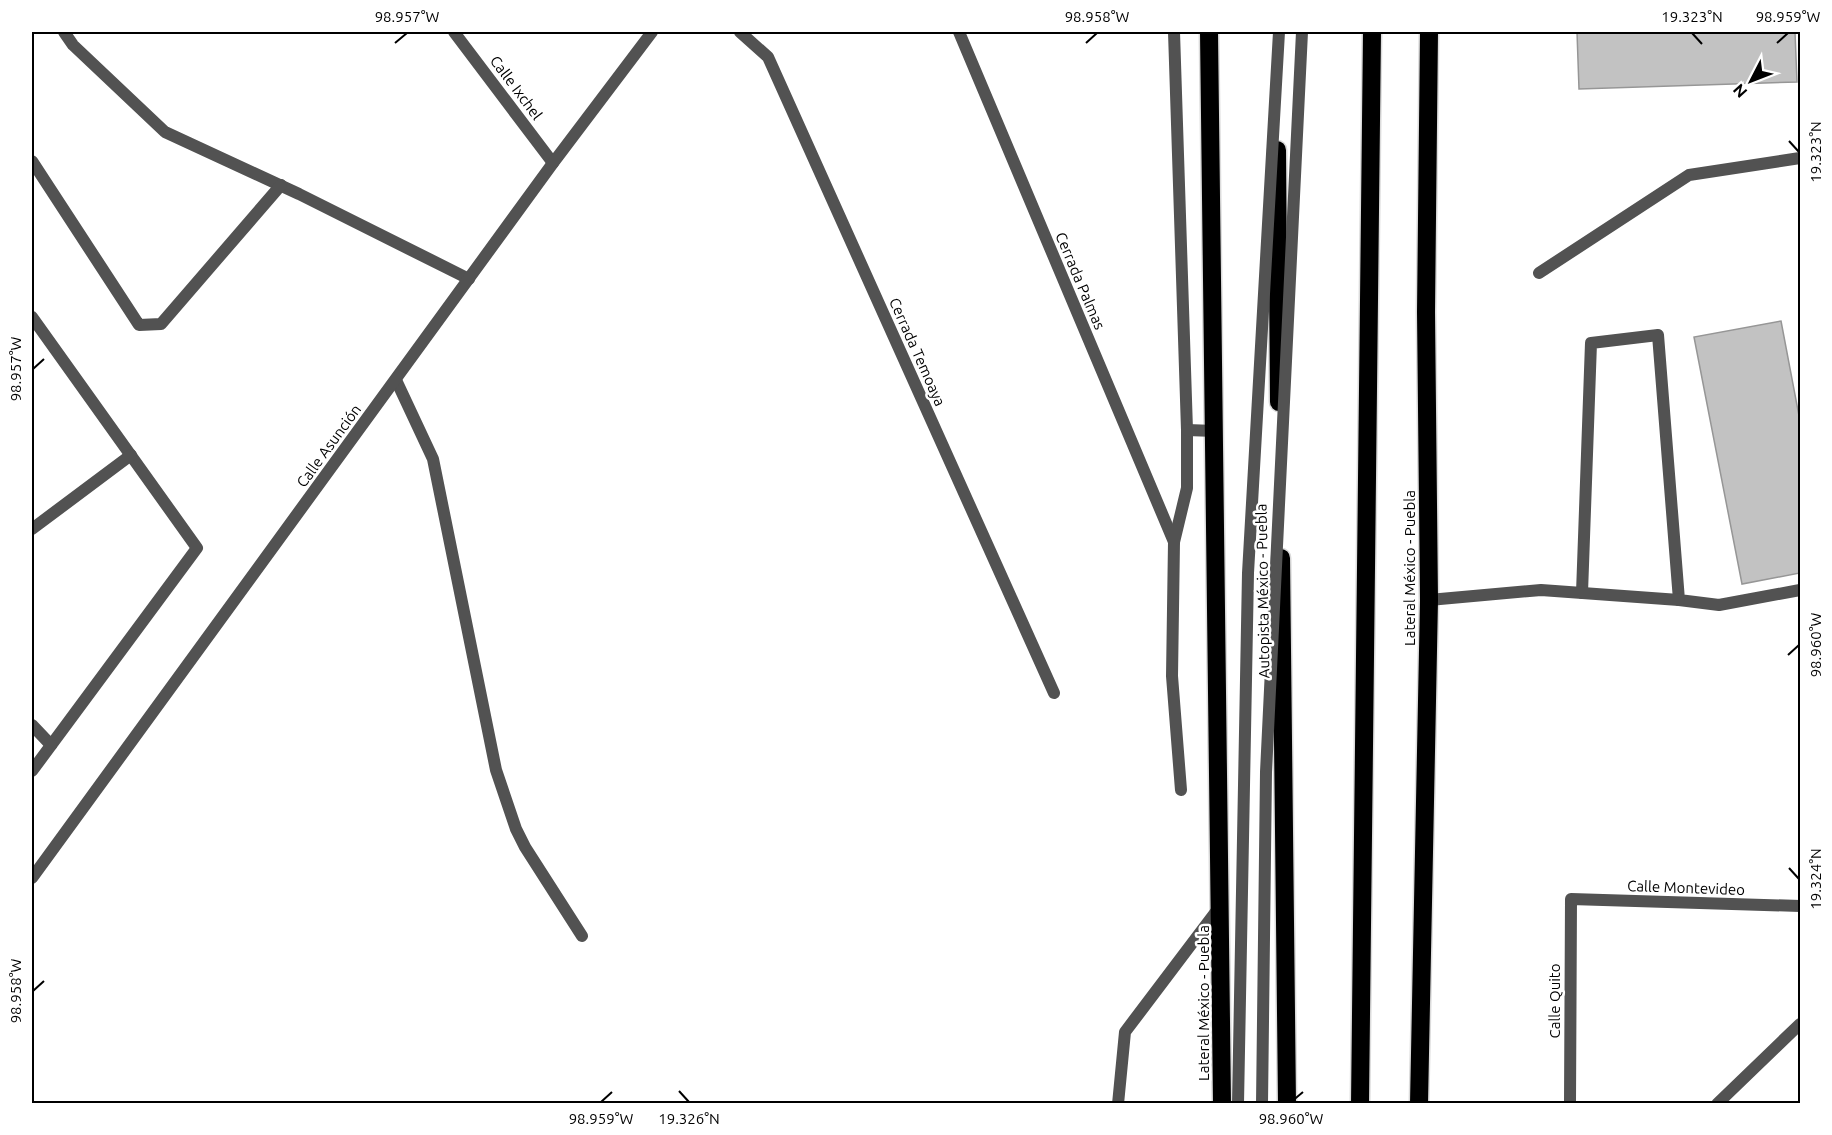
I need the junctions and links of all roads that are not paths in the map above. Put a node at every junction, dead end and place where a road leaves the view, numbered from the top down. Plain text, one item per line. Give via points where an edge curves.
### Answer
1 (64, 32) edge
2 (454, 32) edge
3 (652, 32) edge
4 (740, 32) edge
5 (959, 32) edge
6 (1174, 32) edge
7 (1209, 32) edge
8 (1277, 32) edge
9 (1302, 32) edge
10 (1372, 32) edge
11 (1429, 32) edge
12 (1800, 158) edge
13 (32, 160) edge
14 (553, 163) junction
15 (281, 185) junction
16 (1539, 273) dead end
17 (469, 279) junction
18 (32, 317) edge
19 (396, 380) junction
20 (1187, 430) junction
21 (1215, 431) junction
22 (131, 455) junction
23 (32, 529) edge
24 (1174, 542) junction
25 (1800, 590) edge
26 (1582, 593) junction
27 (1429, 600) junction
28 (1679, 600) junction
29 (1054, 693) dead end
30 (32, 725) edge
31 (51, 745) junction
32 (32, 771) edge
33 (1181, 790) dead end
34 (32, 878) edge
35 (1570, 899) joint
36 (1221, 904) junction
37 (1800, 906) edge
38 (582, 936) dead end
39 (1800, 1024) edge
40 (1118, 1104) edge
41 (1222, 1104) edge
42 (1238, 1104) edge
43 (1262, 1104) edge
44 (1287, 1104) edge
45 (1360, 1104) edge
46 (1419, 1104) edge
47 (1570, 1104) edge
48 (1717, 1104) edge

1 - 15 street via 165,132
2 - 14 street, Calle Ixchel
3 - 14 street, Calle Asunción
4 - 29 street, Cerrada Temoaya via 768,57
5 - 24 street, Cerrada Palmas
6 - 20 street
7 - 21 highway, Lateral México - Puebla
8 - 42 street, bridge via 1248,573
8 - 44 highway, Autopista México - Puebla, bridge
9 - 43 street, bridge via 1266,771
10 - 45 highway
11 - 27 highway, Lateral México - Puebla
12 - 16 street via 1689,175
13 - 15 street via 139,325 161,324
14 - 17 street, Calle Asunción
15 - 17 street
17 - 19 street, Calle Asunción
18 - 22 street
19 - 34 street, Calle Asunción
19 - 38 street via 433,459 499,780 525,846
20 - 21 street
20 - 24 street via 1187,488
21 - 36 highway, Lateral México - Puebla
22 - 23 street
22 - 31 street via 197,548
24 - 33 street via 1172,676
25 - 28 street via 1719,605
26 - 27 street via 1541,590
26 - 28 street
26 - 28 street via 1591,343 1658,335
27 - 46 highway, Lateral México - Puebla
30 - 31 street
31 - 32 street
35 - 37 street, Calle Montevideo
35 - 47 street, Calle Quito
36 - 40 street via 1125,1032
36 - 41 highway, Lateral México - Puebla
39 - 48 street

